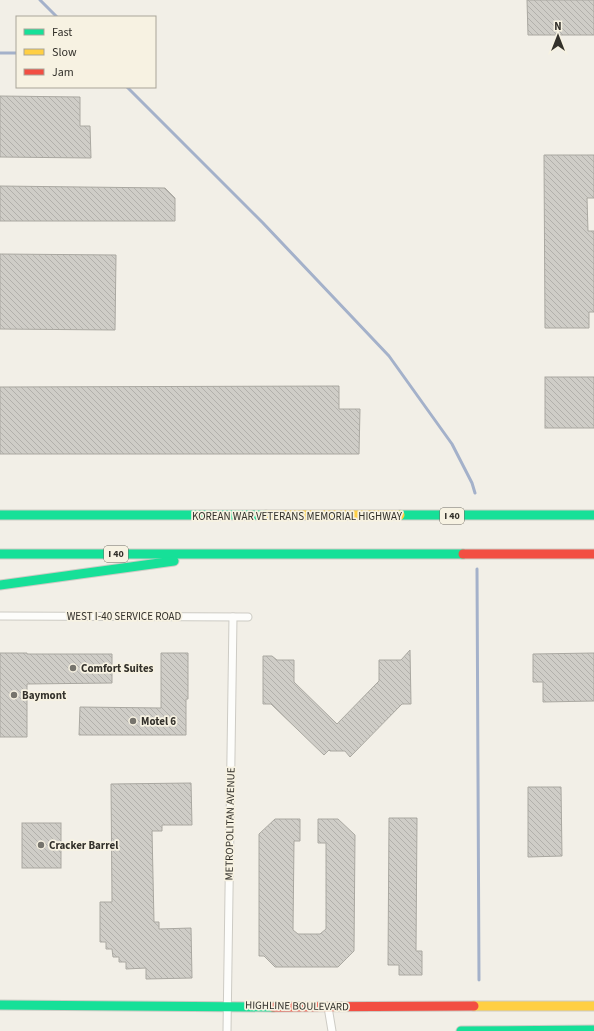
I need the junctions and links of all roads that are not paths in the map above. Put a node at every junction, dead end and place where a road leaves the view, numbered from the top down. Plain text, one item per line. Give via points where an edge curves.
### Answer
1 (0, 515) edge
2 (594, 515) edge
3 (0, 554) edge
4 (232, 554) junction
5 (594, 554) edge
6 (0, 585) edge
7 (0, 616) edge
8 (233, 616) junction
9 (248, 617) dead end
10 (0, 1004) edge
11 (227, 1005) junction
12 (594, 1006) edge
13 (328, 1007) junction
14 (594, 1030) edge
15 (227, 1031) edge
16 (332, 1031) edge
17 (461, 1031) edge

1 - 2 main road, KOREAN WAR VETERANS MEMORIAL HIGHWAY / I 40
3 - 4 main road, I 40
4 - 5 main road, I 40
4 - 6 main road
7 - 8 street, WEST I-40 SERVICE ROAD
8 - 9 street, WEST I-40 SERVICE ROAD
8 - 11 street, METROPOLITAN AVENUE
10 - 11 main road, HIGHLINE BOULEVARD
11 - 13 main road, HIGHLINE BOULEVARD
11 - 15 street, METROPOLITAN AVENUE
12 - 13 main road, HIGHLINE BOULEVARD
13 - 16 street
14 - 17 main road

